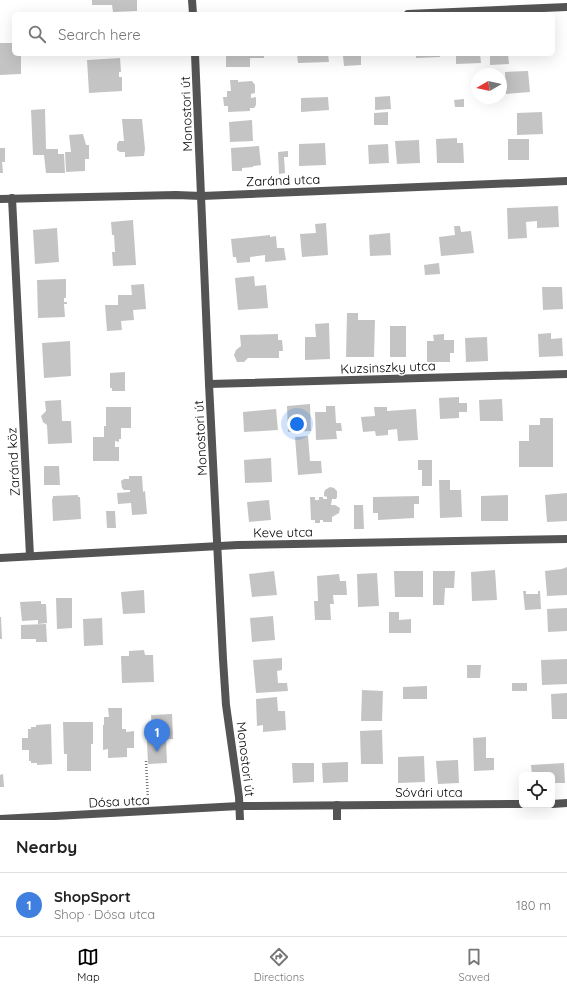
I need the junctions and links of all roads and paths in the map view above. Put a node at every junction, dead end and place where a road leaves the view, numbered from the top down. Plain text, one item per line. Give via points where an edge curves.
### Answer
1 (192, 0) edge
2 (567, 7) edge
3 (193, 12) edge
4 (453, 12) edge
5 (195, 56) edge
6 (567, 181) edge
7 (202, 196) junction
8 (12, 198) junction
9 (0, 199) edge
10 (567, 374) edge
11 (209, 384) junction
12 (567, 539) edge
13 (217, 546) junction
14 (30, 556) junction
15 (0, 558) edge
16 (146, 761) dead end
17 (148, 801) dead end
18 (519, 804) edge
19 (555, 804) edge
20 (567, 804) edge
21 (337, 805) junction
22 (239, 806) junction
23 (0, 819) edge
24 (240, 820) edge
25 (337, 820) edge

1 - 3 street
2 - 4 street
5 - 7 street, Monostori út
6 - 7 street, Zaránd utca
7 - 8 street, Zaránd utca
7 - 11 street, Monostori út
8 - 9 street, Zaránd utca
8 - 14 street, Zaránd köz
10 - 11 street, Kuzsinszky utca
11 - 13 street, Monostori út
12 - 13 street, Keve utca
13 - 14 street, Keve utca
13 - 22 street, Monostori út via 226,705
14 - 15 street, Keve utca
16 - 17 path
18 - 21 street, Sóvári utca
19 - 20 street
21 - 22 street, Sóvári utca
21 - 25 street
22 - 23 street, Dósa utca
22 - 24 street, Monostori út

